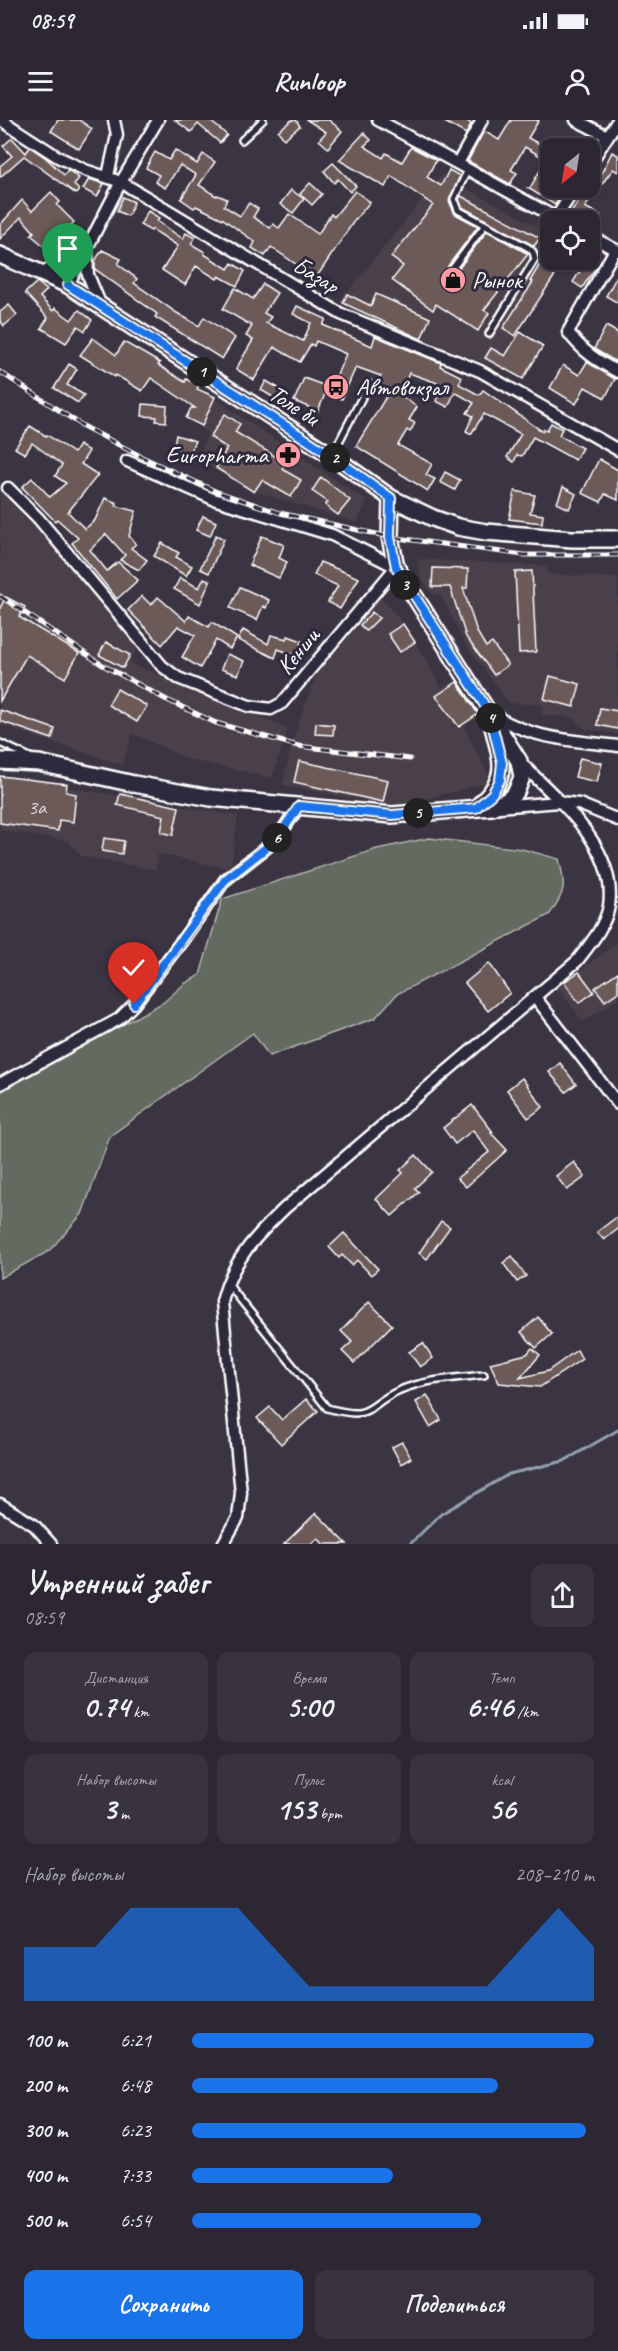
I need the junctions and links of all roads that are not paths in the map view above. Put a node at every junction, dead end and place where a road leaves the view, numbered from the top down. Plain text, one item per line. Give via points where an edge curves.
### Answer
1 (1, 120) edge
2 (114, 120) edge
3 (158, 120) edge
4 (263, 120) edge
5 (378, 120) edge
6 (482, 120) edge
7 (576, 120) edge
8 (614, 129) edge
9 (242, 140) dead end
10 (600, 149) edge
11 (458, 163) junction
12 (468, 169) junction
13 (108, 176) junction
14 (121, 182) junction
15 (542, 210) edge
16 (485, 225) junction
17 (600, 241) edge
18 (88, 247) junction
19 (616, 250) edge
20 (0, 255) edge
21 (452, 269) dead end
22 (43, 272) junction
23 (68, 285) junction
24 (100, 306) junction
25 (489, 334) dead end
26 (618, 372) edge
27 (369, 384) dead end
28 (618, 450) edge
29 (332, 456) junction
30 (127, 460) dead end
31 (8, 488) dead end
32 (391, 498) junction
33 (618, 539) edge
34 (396, 567) junction
35 (489, 712) junction
36 (0, 743) edge
37 (618, 746) edge
38 (0, 761) edge
39 (519, 761) junction
40 (39, 763) junction
41 (559, 802) junction
42 (299, 806) junction
43 (492, 807) junction
44 (476, 808) junction
45 (618, 820) edge
46 (614, 893) edge
47 (535, 997) junction
48 (0, 1084) edge
49 (618, 1104) edge
50 (227, 1283) junction
51 (484, 1375) dead end
52 (0, 1504) edge
53 (51, 1544) edge
54 (223, 1544) edge

1 - 13 street, Базар via 58,157
2 - 13 street via 117,135
3 - 14 street
4 - 9 lane
5 - 11 street
6 - 11 street
7 - 8 street
8 - 10 street
11 - 12 street
12 - 15 street
12 - 16 lane via 453,204
13 - 14 street, Базар
14 - 18 street
14 - 28 street, Базар via 341,314 480,371
16 - 21 lane
16 - 25 lane via 529,248 534,259
17 - 19 street
18 - 22 street
18 - 23 street
18 - 24 street via 88,275
19 - 26 street via 568,332 593,359
20 - 22 main road, Толе би
22 - 23 main road, Толе би
23 - 24 main road, Толе би
24 - 29 main road, Толе би
27 - 29 lane
29 - 32 main road, Толе би
30 - 34 street via 213,499 332,535
31 - 34 street, Кенши via 38,518 162,666 178,678 249,706 271,709 282,703
32 - 33 main road, Толе би via 433,518 486,532
32 - 34 main road via 390,537
34 - 35 main road
35 - 37 street via 514,728 536,734
35 - 39 main road
35 - 44 main road via 502,763 500,780 492,794
36 - 40 lane
38 - 40 main road
39 - 41 street
39 - 43 main road via 522,777 516,792
40 - 42 main road via 211,798
41 - 43 street
41 - 45 street via 579,804
41 - 46 street via 588,832 604,856
42 - 44 main road via 392,815
42 - 48 street via 276,840 225,880 119,1019
43 - 44 main road
46 - 47 street via 600,930 577,961
47 - 49 street
47 - 50 street via 285,1208 251,1241
50 - 51 lane via 327,1408 349,1414 368,1412 400,1391 437,1379
50 - 54 street via 222,1302 241,1493 238,1518
52 - 53 street via 34,1525

